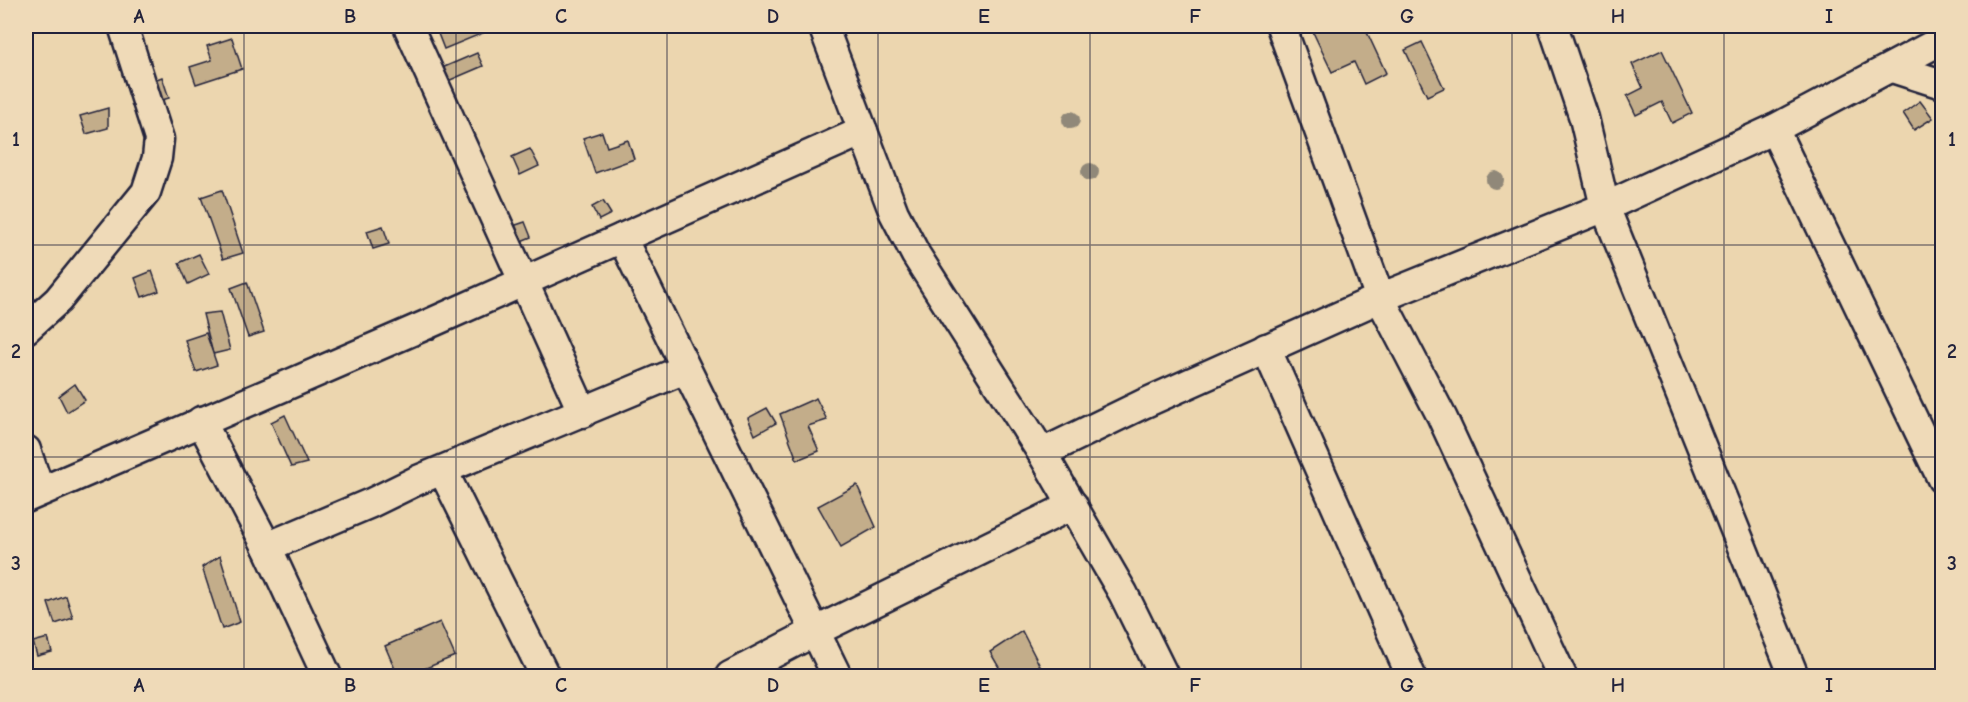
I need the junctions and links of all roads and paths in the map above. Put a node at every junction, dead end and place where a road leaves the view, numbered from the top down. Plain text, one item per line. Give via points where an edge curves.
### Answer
1 (123, 26) edge
2 (408, 26) edge
3 (823, 26) edge
4 (1281, 26) edge
5 (1553, 26) edge
6 (1942, 40) edge
7 (1892, 69) junction
8 (1942, 84) edge
9 (1774, 129) junction
10 (863, 131) junction
11 (1605, 207) junction
12 (622, 238) junction
13 (524, 281) junction
14 (1380, 298) junction
15 (26, 329) edge
16 (1266, 348) junction
17 (685, 369) junction
18 (583, 413) junction
19 (201, 421) junction
20 (26, 450) edge
21 (1042, 453) junction
22 (443, 471) junction
23 (1942, 479) edge
24 (33, 495) edge
25 (1073, 505) junction
26 (267, 547) junction
27 (814, 632) junction
28 (327, 676) edge
29 (544, 676) edge
30 (730, 676) edge
31 (837, 676) edge
32 (1164, 676) edge
33 (1411, 676) edge
34 (1562, 676) edge
35 (1794, 676) edge

1 - 15 street via 159,139 157,158 146,192 58,300
2 - 13 street
3 - 10 street
4 - 14 street
5 - 11 street via 1584,118
6 - 7 street
7 - 8 street
7 - 9 street
9 - 11 street
9 - 23 street
10 - 12 street
10 - 21 street via 894,213 916,255
11 - 14 street
11 - 35 street
12 - 13 street
12 - 17 street
13 - 18 street
13 - 19 street
14 - 16 street
14 - 34 street via 1442,417
16 - 21 street
16 - 33 street
17 - 18 street
17 - 27 street
18 - 22 street
19 - 24 street
19 - 26 street
20 - 24 street
21 - 25 street
22 - 26 street
22 - 29 street
25 - 27 street
25 - 32 street
26 - 28 street
27 - 30 street
27 - 31 street

